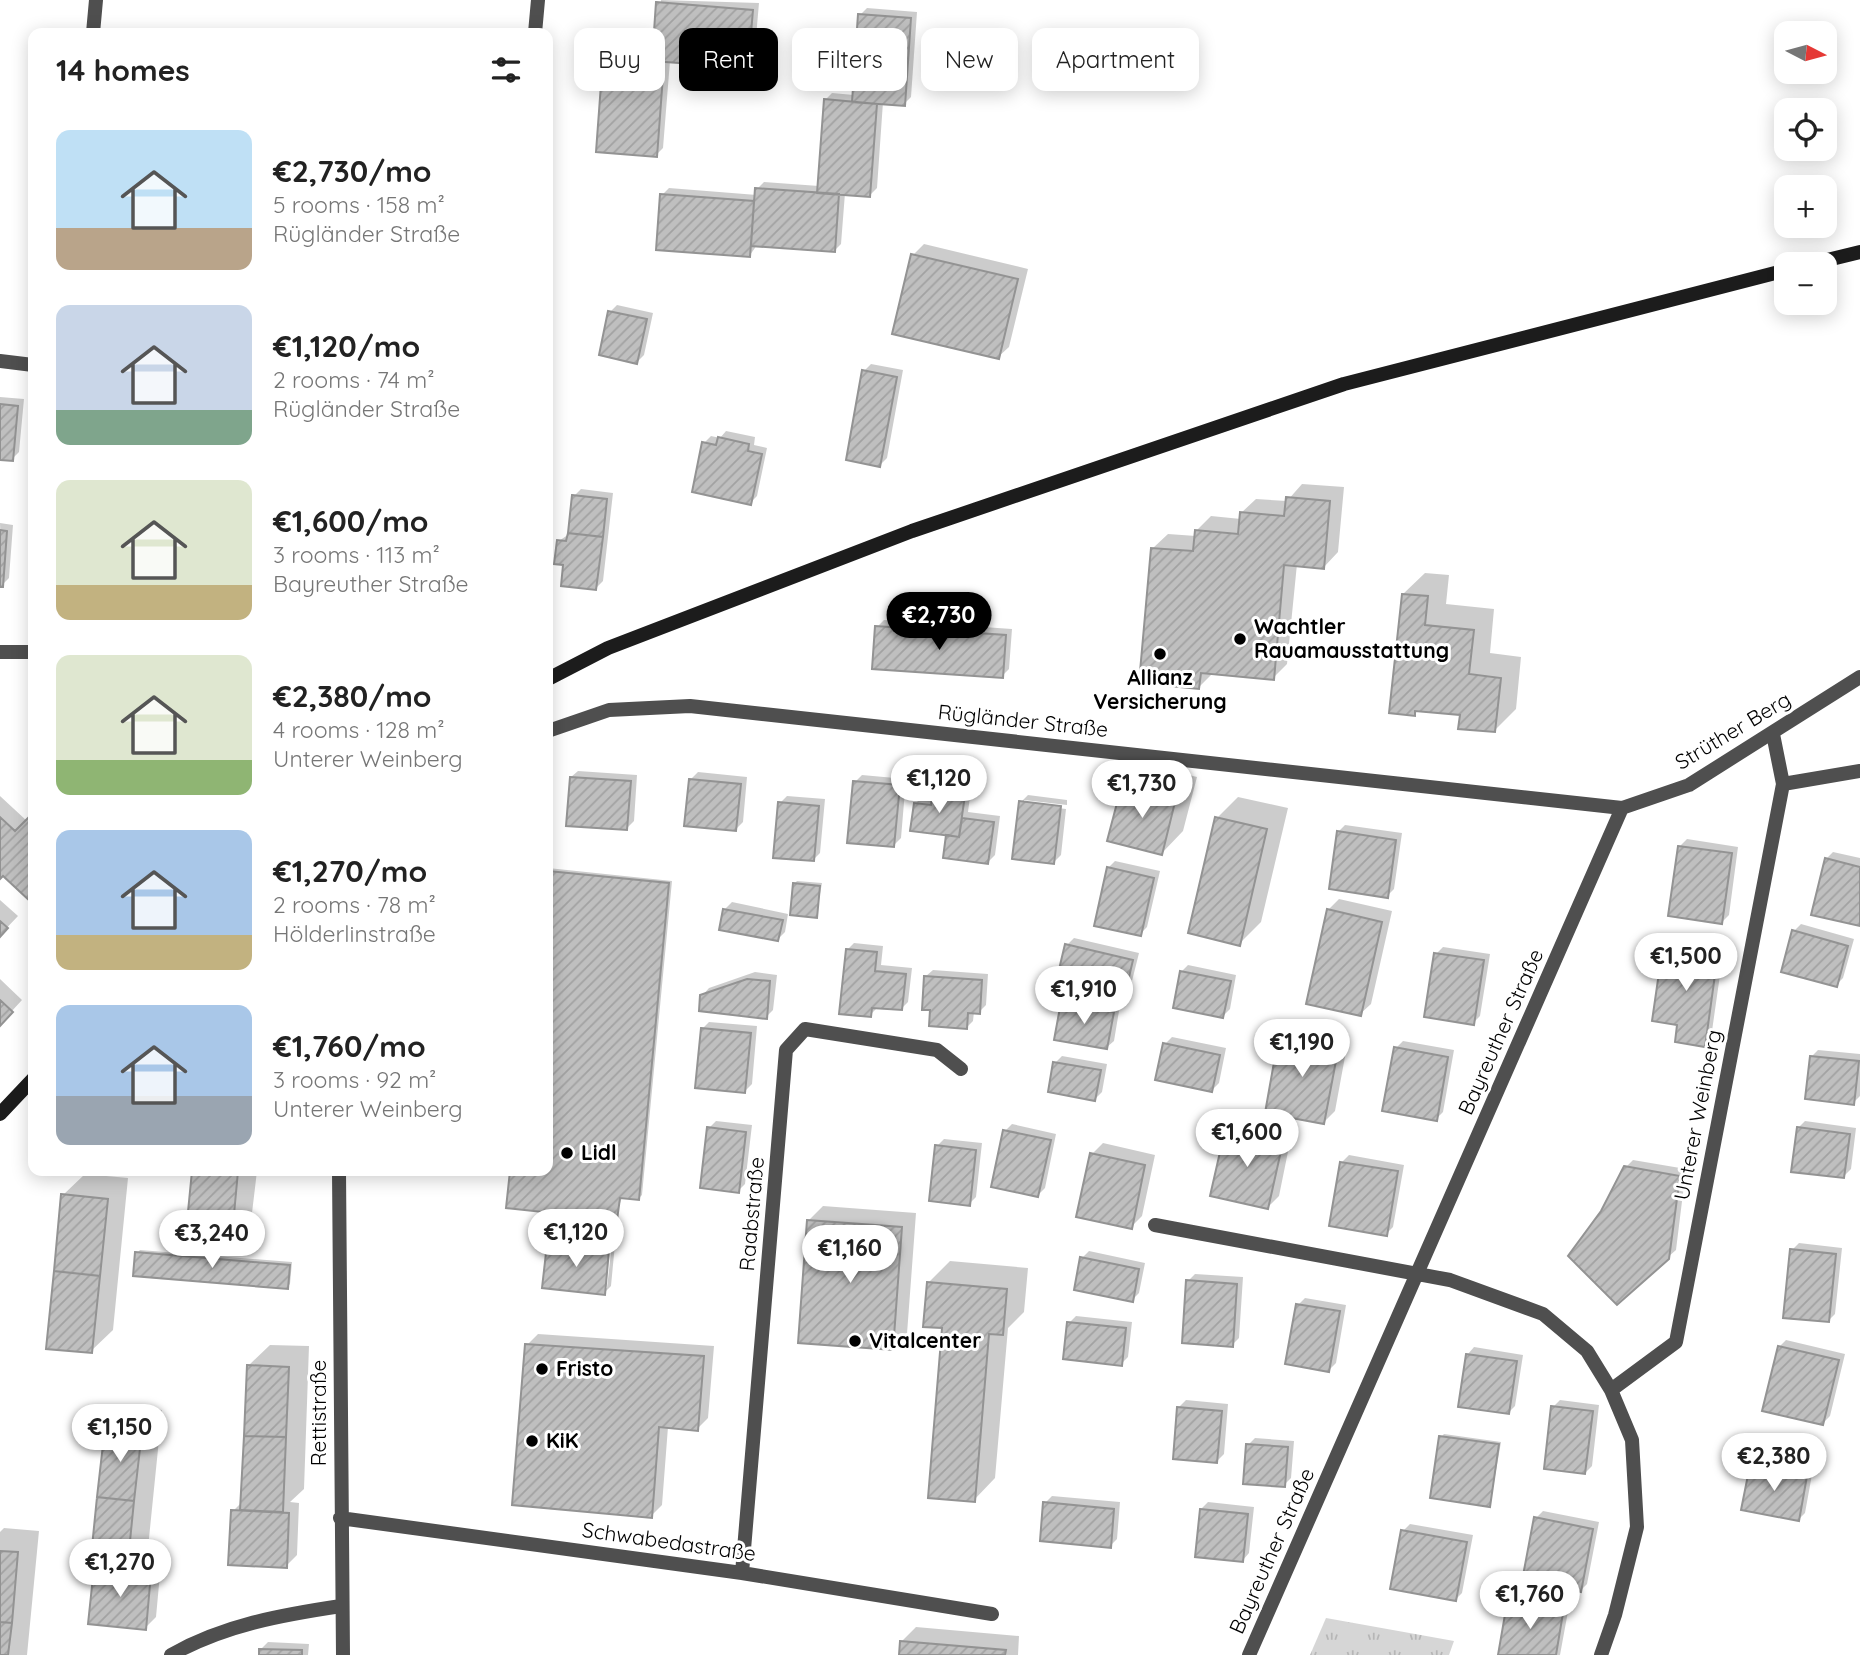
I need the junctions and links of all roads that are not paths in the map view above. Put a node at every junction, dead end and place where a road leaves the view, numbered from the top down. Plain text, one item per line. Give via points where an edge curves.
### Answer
1 (96, 0) edge
2 (538, 0) edge
3 (93, 28) edge
4 (535, 28) edge
5 (1860, 252) edge
6 (1837, 258) edge
7 (1774, 273) edge
8 (0, 361) edge
9 (28, 365) edge
10 (0, 652) edge
11 (28, 652) edge
12 (553, 676) edge
13 (1860, 677) edge
14 (553, 730) edge
15 (1773, 734) junction
16 (1860, 771) edge
17 (1783, 784) junction
18 (1622, 808) junction
19 (961, 1069) dead end
20 (28, 1084) edge
21 (0, 1114) edge
22 (339, 1176) edge
23 (1155, 1226) dead end
24 (1418, 1273) junction
25 (1611, 1390) junction
26 (340, 1518) junction
27 (741, 1573) junction
28 (341, 1606) junction
29 (992, 1614) dead end
30 (171, 1655) edge
31 (343, 1655) edge
32 (1249, 1655) edge
33 (1601, 1655) edge

1 - 3 street
2 - 4 street
5 - 6 main road
7 - 12 main road via 1331,388 912,531 608,648
8 - 9 street
10 - 11 street
13 - 15 street, Strüther Berg
14 - 18 street, Rügländer Straße via 609,710 690,706
15 - 17 street, Unterer Weinberg
15 - 18 street, Strüther Berg via 1689,785
16 - 17 street
17 - 25 street, Unterer Weinberg via 1676,1342
18 - 24 street, Bayreuther Straße
19 - 27 street, Raabstraße via 937,1050 805,1029 786,1050
20 - 21 main road
22 - 26 street, Rettistraße
23 - 24 street
24 - 25 street via 1543,1314 1587,1351
24 - 32 street, Bayreuther Straße
25 - 33 street via 1632,1440 1637,1527
26 - 27 street, Schwabedastraße
26 - 28 street, Rettistraße
27 - 29 street, Schwabedastraße
28 - 30 street via 262,1620 203,1637
28 - 31 street, Rettistraße

